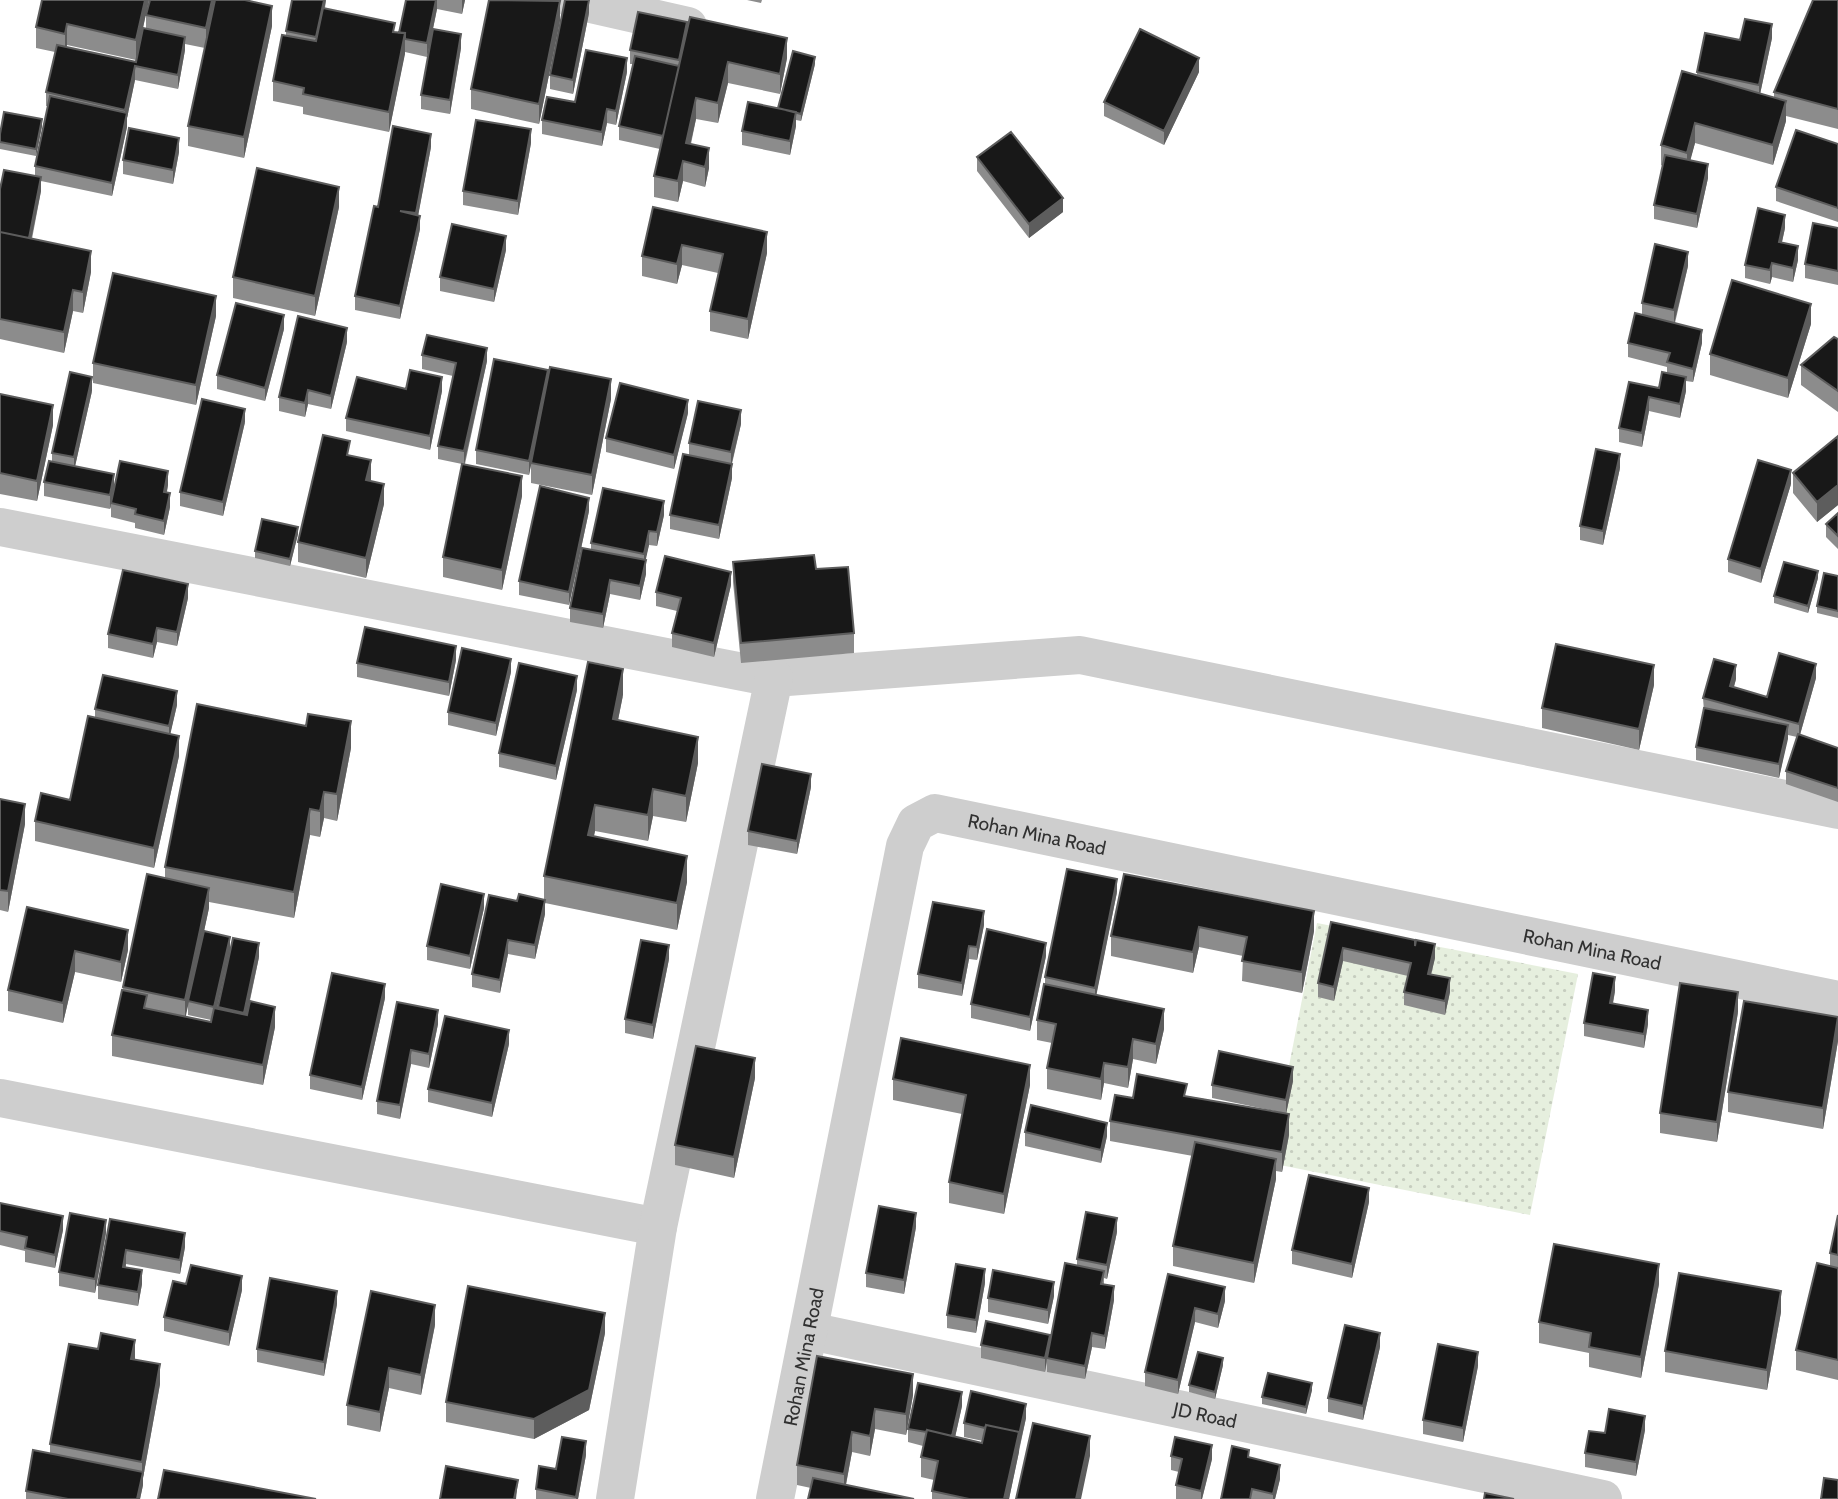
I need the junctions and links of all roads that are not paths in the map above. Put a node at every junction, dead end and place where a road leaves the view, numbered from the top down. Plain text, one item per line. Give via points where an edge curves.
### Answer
1 (573, 0) edge
2 (688, 26) edge
3 (0, 527) edge
4 (774, 678) junction
5 (1838, 810) edge
6 (1838, 1000) edge
7 (0, 1098) edge
8 (658, 1227) junction
9 (810, 1331) junction
10 (615, 1499) edge
11 (775, 1499) edge
12 (1603, 1499) edge

1 - 2 street
3 - 4 street
4 - 5 street via 1080,655
4 - 8 street
6 - 9 street, Rohan Mina Road via 934,813 916,823 905,846
7 - 8 street
8 - 10 street
9 - 11 street, Rohan Mina Road
9 - 12 street, JD Road

